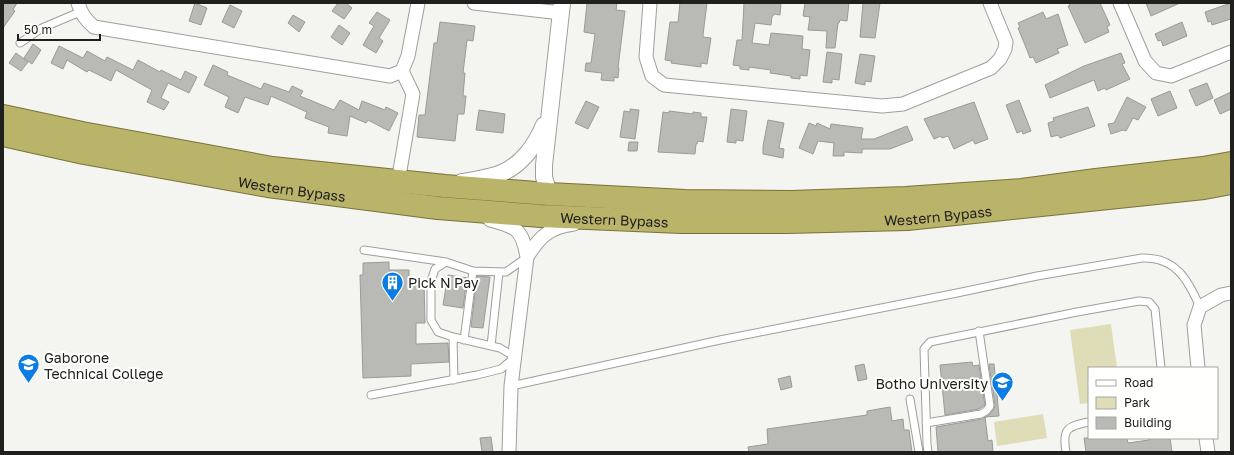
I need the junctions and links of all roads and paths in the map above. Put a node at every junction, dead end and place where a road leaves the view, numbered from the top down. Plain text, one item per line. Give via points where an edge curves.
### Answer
1 (418, 3) edge
2 (478, 3) edge
3 (650, 3) edge
4 (990, 3) edge
5 (1120, 3) edge
6 (79, 7) edge
7 (562, 8) edge
8 (20, 43) dead end
9 (1231, 52) edge
10 (402, 71) junction
11 (550, 112) junction
12 (3, 116) edge
13 (3, 135) edge
14 (1231, 163) edge
15 (1204, 178) junction
16 (398, 182) junction
17 (1231, 184) edge
18 (445, 186) junction
19 (549, 194) junction
20 (438, 208) junction
21 (652, 221) junction
22 (364, 250) dead end
23 (527, 257) junction
24 (446, 262) junction
25 (473, 271) junction
26 (499, 272) junction
27 (1231, 293) edge
28 (1200, 307) junction
29 (979, 331) junction
30 (453, 337) junction
31 (464, 340) junction
32 (491, 346) junction
33 (515, 357) junction
34 (1161, 367) edge
35 (1198, 367) edge
36 (454, 380) junction
37 (511, 386) junction
38 (371, 395) dead end
39 (910, 399) dead end
40 (1088, 422) edge
41 (926, 423) junction
42 (1206, 439) edge
43 (508, 452) edge
44 (919, 452) edge
45 (928, 452) edge
46 (1066, 452) edge
47 (1208, 452) edge

1 - 10 street via 408,56
2 - 7 street
3 - 4 street via 646,57 652,76 664,85 882,106 903,104 991,68 1000,59 1006,42
5 - 9 street via 1144,61 1156,73 1171,76
6 - 8 lane
6 - 10 street via 85,19 94,27 390,76
7 - 11 street
10 - 16 street via 412,94
11 - 18 street via 536,143 513,166 500,174
11 - 19 street via 544,165 544,177
12 - 16 highway, Western Bypass via 272,168
13 - 20 highway, Western Bypass via 84,153 268,186
14 - 15 highway
15 - 17 highway
15 - 19 highway, Western Bypass via 1096,180 1022,190 792,202 700,201
15 - 21 highway, Western Bypass via 907,219 787,222
16 - 18 highway, Western Bypass
18 - 19 highway, Western Bypass
20 - 21 highway, Western Bypass
20 - 23 street via 516,229 525,244
21 - 23 street via 561,226 543,236
22 - 24 lane
23 - 26 lane via 506,272
23 - 33 street
24 - 25 lane
24 - 30 lane via 435,269 431,281 431,320 438,332
25 - 26 lane
25 - 31 lane
26 - 32 lane
27 - 28 street via 1221,295
28 - 35 street via 1194,325
28 - 37 lane via 1182,273 1168,263 1154,258 1142,258 1037,276 728,338
29 - 34 lane via 1092,309 1139,301 1149,302 1155,309
29 - 41 lane via 930,342 924,349
29 - 41 lane via 990,406 981,414
30 - 31 lane
30 - 36 lane
31 - 32 lane
32 - 33 lane
33 - 36 lane via 501,369
33 - 37 street
36 - 38 lane
37 - 43 street
39 - 44 lane
40 - 46 lane via 1073,425 1068,429 1064,439
41 - 45 lane
42 - 47 street

